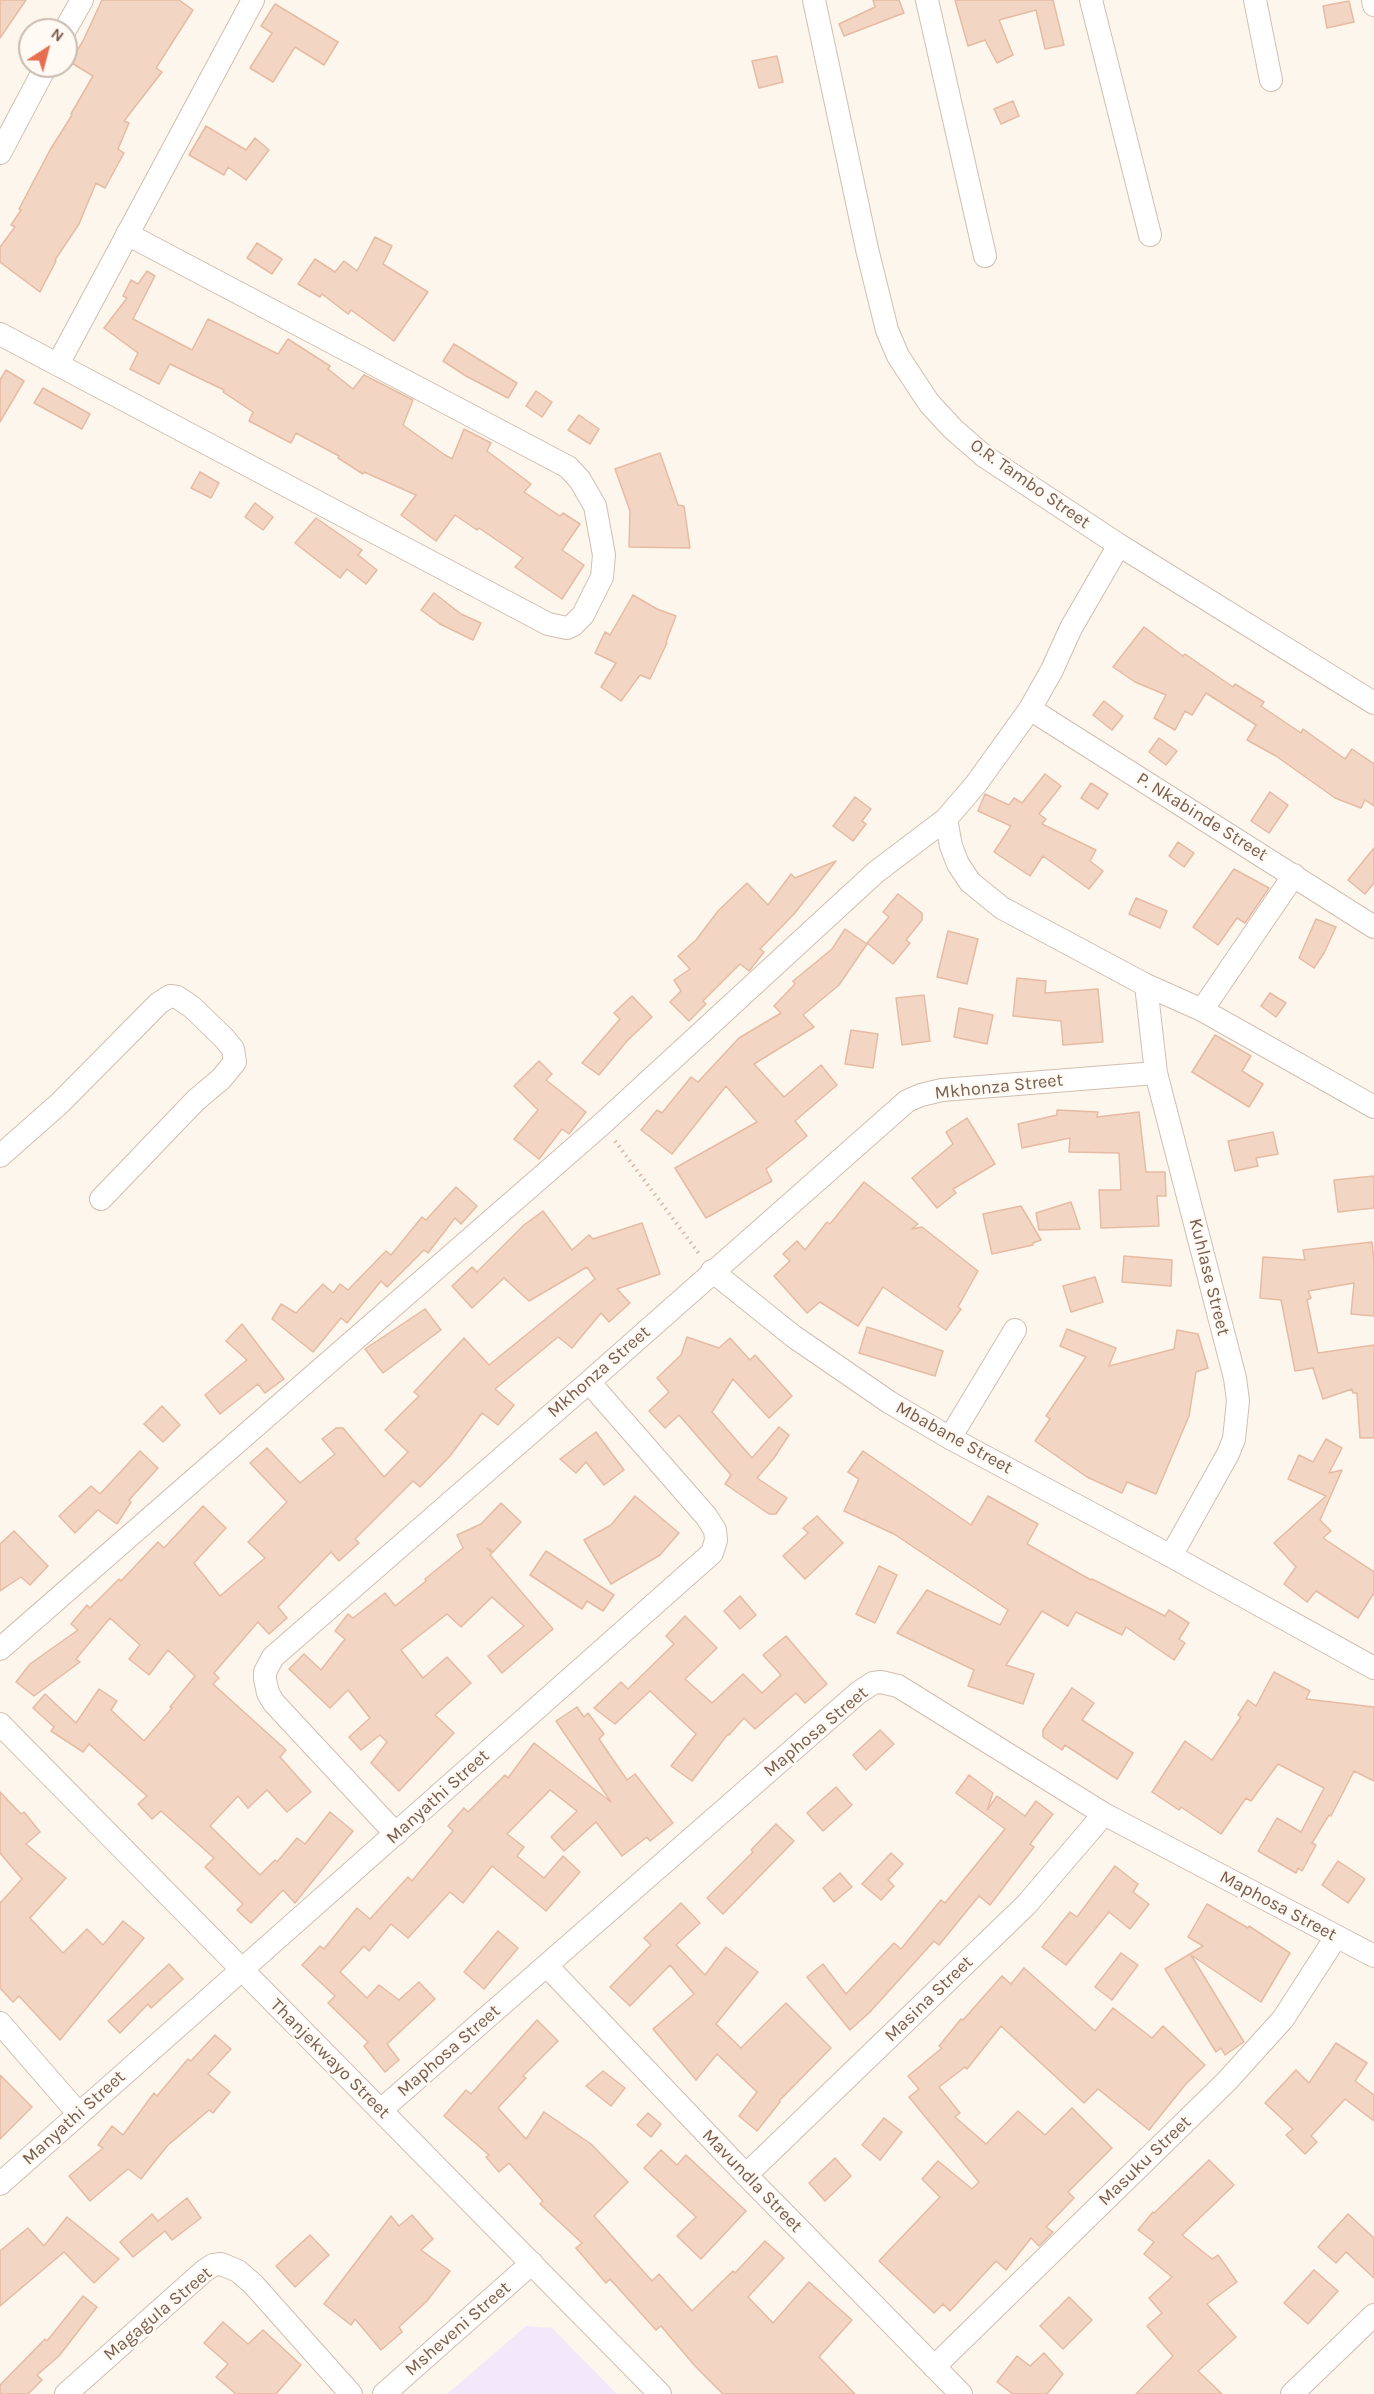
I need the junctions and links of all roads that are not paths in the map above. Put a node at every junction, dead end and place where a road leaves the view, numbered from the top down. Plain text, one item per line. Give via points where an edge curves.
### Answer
1 (82, 0) edge
2 (253, 0) edge
3 (814, 0) edge
4 (927, 0) edge
5 (1091, 0) edge
6 (1255, 0) edge
7 (1373, 0) edge
8 (1374, 5) edge
9 (72, 18) edge
10 (40, 78) edge
11 (1271, 80) dead end
12 (0, 153) edge
13 (127, 234) junction
14 (1150, 235) dead end
15 (985, 256) dead end
16 (0, 334) edge
17 (58, 364) junction
18 (1119, 545) junction
19 (1374, 703) edge
20 (1030, 709) junction
21 (946, 819) junction
22 (1294, 875) junction
23 (1374, 927) edge
24 (1146, 985) junction
25 (1202, 1010) junction
26 (1156, 1073) junction
27 (1374, 1107) edge
28 (0, 1156) edge
29 (101, 1199) dead end
30 (712, 1271) junction
31 (1015, 1330) dead end
32 (589, 1382) junction
33 (950, 1438) junction
34 (1171, 1556) junction
35 (0, 1649) edge
36 (1374, 1668) edge
37 (0, 1724) edge
38 (1104, 1814) junction
39 (396, 1834) junction
40 (1335, 1937) junction
41 (1374, 1956) edge
42 (547, 1965) junction
43 (240, 1970) junction
44 (0, 2023) edge
45 (381, 2110) junction
46 (79, 2114) junction
47 (746, 2175) junction
48 (0, 2184) edge
49 (532, 2264) junction
50 (1374, 2315) edge
51 (934, 2367) junction
52 (66, 2394) edge
53 (351, 2394) edge
54 (384, 2394) edge
55 (660, 2394) edge
56 (961, 2394) edge
57 (1292, 2394) edge

1 - 9 street
2 - 13 street
3 - 18 street, O.R. Tambo Street via 877,294 898,357 928,404 984,456
4 - 15 street
5 - 14 street
6 - 11 street
7 - 8 street
10 - 12 street
13 - 17 street
13 - 17 street via 568,467 595,506 605,567 599,586 573,625 548,624
16 - 17 street
18 - 19 street, O.R. Tambo Street
18 - 20 street
20 - 21 street
20 - 22 street, P. Nkabinde Street
21 - 24 street via 958,864 985,896
21 - 35 street via 876,872 602,1124
22 - 23 street, P. Nkabinde Street
22 - 25 street
24 - 25 street
24 - 26 street, Kuhlase Street
25 - 27 street
26 - 30 street, Mkhonza Street via 942,1090 915,1097
26 - 34 street, Kuhlase Street via 1238,1401 1238,1421 1231,1447
28 - 29 street via 159,1003 170,996 177,997 224,1038 233,1049 235,1062
30 - 32 street, Mkhonza Street
30 - 33 street, Mbabane Street via 837,1367
31 - 33 street
32 - 39 street, Manyathi Street via 706,1516 715,1530 711,1553
32 - 39 street, Mkhonza Street via 287,1643 268,1664 265,1685 280,1711
33 - 34 street, Mbabane Street
34 - 36 street, Mbabane Street
37 - 43 street, Thanjekwayo Street
38 - 40 street, Maphosa Street
38 - 42 street, Maphosa Street via 898,1686 873,1683
38 - 47 street, Masina Street via 1026,1905
39 - 43 street, Manyathi Street
40 - 41 street, Maphosa Street
40 - 51 street, Masuku Street via 1283,2019 1244,2064
42 - 45 street, Maphosa Street
42 - 47 street, Mavundla Street
43 - 45 street, Thanjekwayo Street
43 - 46 street, Manyathi Street
44 - 46 street
45 - 49 street, Thanjekwayo Street
46 - 48 street, Manyathi Street
47 - 51 street, Mavundla Street
49 - 54 street, Msheveni Street
49 - 55 street, Thanjekwayo Street
50 - 57 street
51 - 56 street, Mavundla Street
52 - 53 street, Magagula Street via 204,2271 221,2264 254,2284

